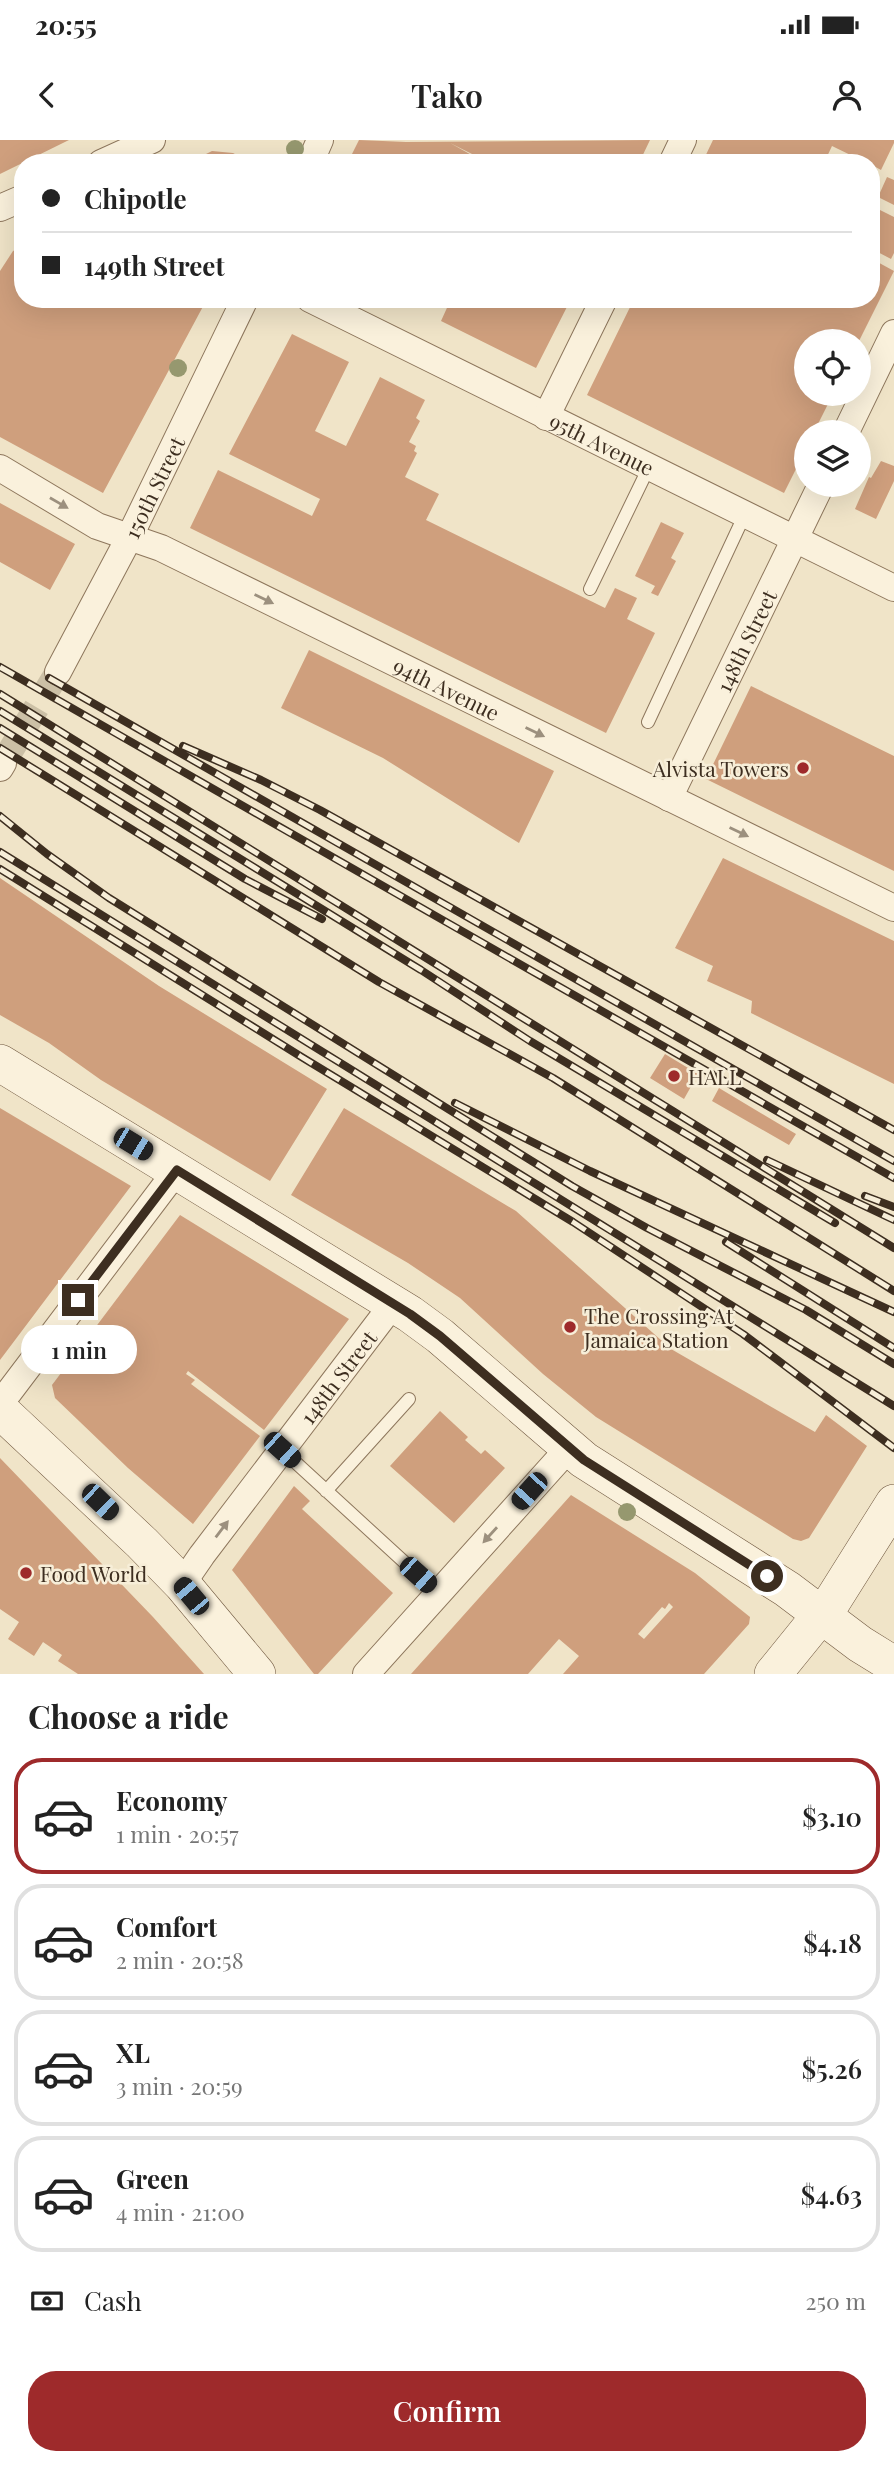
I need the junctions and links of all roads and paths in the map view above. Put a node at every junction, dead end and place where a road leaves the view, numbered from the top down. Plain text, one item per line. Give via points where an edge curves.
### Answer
1 (152, 140) edge
2 (121, 154) edge
3 (241, 308) edge
4 (328, 308) edge
5 (600, 308) edge
6 (894, 333) edge
7 (546, 416) junction
8 (852, 420) edge
9 (649, 467) junction
10 (0, 468) edge
11 (815, 497) edge
12 (745, 514) junction
13 (129, 538) junction
14 (795, 539) junction
15 (894, 588) edge
16 (590, 589) dead end
17 (58, 672) tunnel mouth
18 (648, 722) dead end
19 (669, 798) junction
20 (894, 908) edge
21 (0, 1063) edge
22 (177, 1170) junction
23 (393, 1304) junction
24 (409, 1399) dead end
25 (0, 1404) edge
26 (0, 1410) edge
27 (569, 1448) junction
28 (282, 1450) junction
29 (326, 1491) junction
30 (894, 1503) edge
31 (182, 1584) junction
32 (438, 1593) junction
33 (821, 1616) junction
34 (894, 1665) edge
35 (257, 1674) edge
36 (366, 1674) edge
37 (773, 1674) edge

1 - 2 street
3 - 13 street, 150th Street
4 - 7 street, 95th Avenue
5 - 7 street
6 - 8 street
7 - 9 street, 95th Avenue
9 - 12 street, 95th Avenue
9 - 16 lane
10 -> 13 street, 94th Avenue via 97,526
11 - 14 street, 148th Street
12 - 14 street, 95th Avenue
12 - 18 lane
13 - 17 street, 150th Street
13 -> 19 street, 94th Avenue via 161,548
14 - 15 street, 95th Avenue
14 - 19 street, 148th Street
19 -> 20 street, 94th Avenue
21 - 22 street
22 - 23 street
22 - 25 street
23 - 27 street via 440,1336
23 - 28 street, 148th Street
24 - 29 lane
26 - 31 street
27 -> 32 street
27 - 33 street via 610,1479 777,1582
28 - 29 lane
31 -> 28 street, 148th Street
29 - 32 lane
30 - 33 street
31 - 35 street
32 - 36 street
33 - 34 street
33 - 37 street

